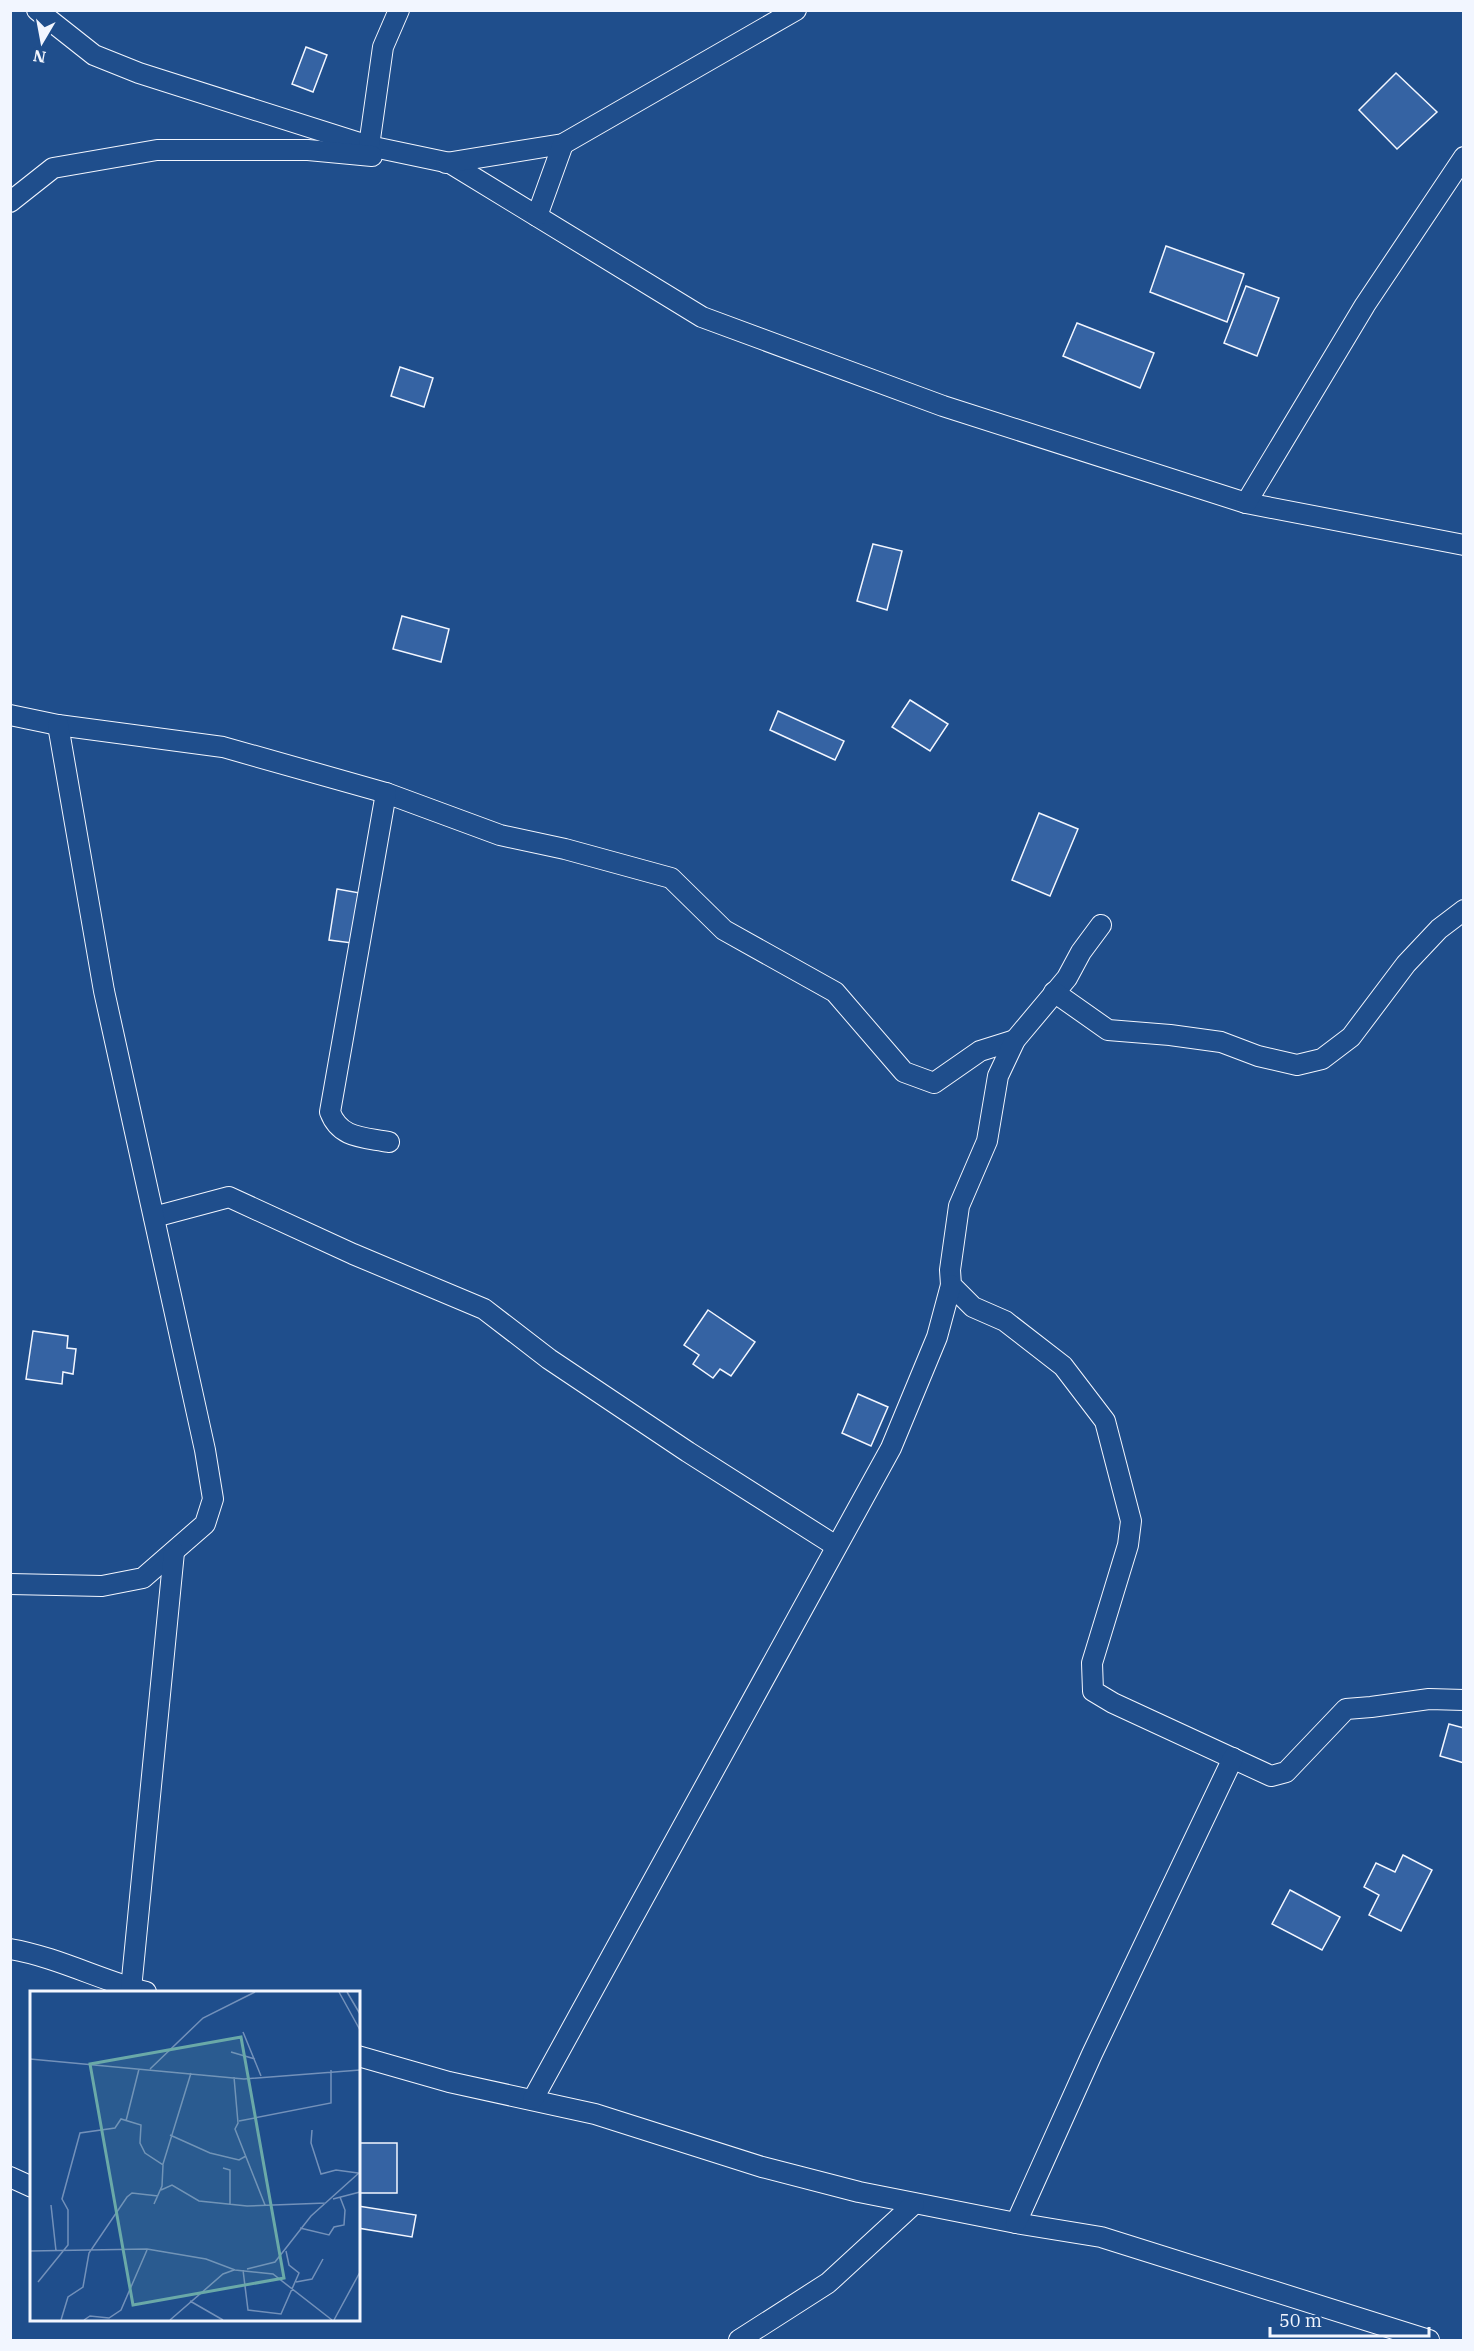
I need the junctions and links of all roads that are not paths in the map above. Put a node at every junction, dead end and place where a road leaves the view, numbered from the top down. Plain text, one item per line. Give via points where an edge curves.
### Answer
1 (38, 10) edge
2 (399, 10) edge
3 (796, 10) edge
4 (563, 144) junction
5 (369, 146) junction
6 (1464, 157) edge
7 (450, 163) junction
8 (10, 202) edge
9 (537, 216) junction
10 (1246, 503) junction
11 (1464, 545) edge
12 (10, 716) edge
13 (58, 725) junction
14 (386, 793) junction
15 (1464, 910) edge
16 (1101, 925) dead end
17 (1054, 992) junction
18 (1015, 1040) junction
19 (980, 1051) junction
20 (998, 1076) junction
21 (389, 1142) dead end
22 (154, 1217) junction
23 (951, 1285) junction
24 (836, 1546) junction
25 (174, 1552) junction
26 (10, 1584) edge
27 (1464, 1700) edge
28 (1233, 1758) junction
29 (10, 1949) edge
30 (138, 1990) edge
31 (360, 2057) edge
32 (533, 2099) junction
33 (10, 2177) edge
34 (30, 2186) edge
35 (914, 2204) junction
36 (1016, 2223) junction
37 (739, 2340) edge
38 (1430, 2340) edge

1 - 5 street via 94,55
2 - 5 street via 383,47
3 - 4 street
4 - 7 street
4 - 9 street
5 - 7 street
6 - 10 street via 1365,305
7 - 8 street via 308,150 157,150 53,168
7 - 9 street
9 - 10 street via 702,317 943,406
10 - 11 street
12 - 13 street
13 - 14 street via 223,747
13 - 22 street via 104,991
14 - 19 street via 500,835 671,878 724,930 835,992 904,1071 934,1083
14 - 21 street via 330,1112 335,1124 345,1132
15 - 17 street via 1438,929 1406,964 1351,1037 1322,1059 1297,1065 1221,1042 1108,1030
16 - 17 street
17 - 18 street
18 - 19 street
18 - 20 street
19 - 20 street
20 - 23 street via 987,1141 959,1206
22 - 24 street via 230,1197 484,1309 549,1359
22 - 25 street via 213,1499 205,1524
23 - 24 street via 937,1337 891,1448
23 - 28 street via 973,1307 1005,1321 1063,1366 1105,1421 1131,1521 1128,1545 1092,1663 1093,1691
24 - 32 street
25 - 26 street via 143,1578 102,1586
25 - 30 street
27 - 28 street via 1429,1699 1346,1709 1286,1772 1271,1776
28 - 36 street
29 - 30 street via 38,1954
31 - 32 street via 450,2082
32 - 35 street via 595,2114 762,2167
33 - 34 street
35 - 36 street
35 - 37 street via 828,2283
36 - 38 street via 1101,2237

